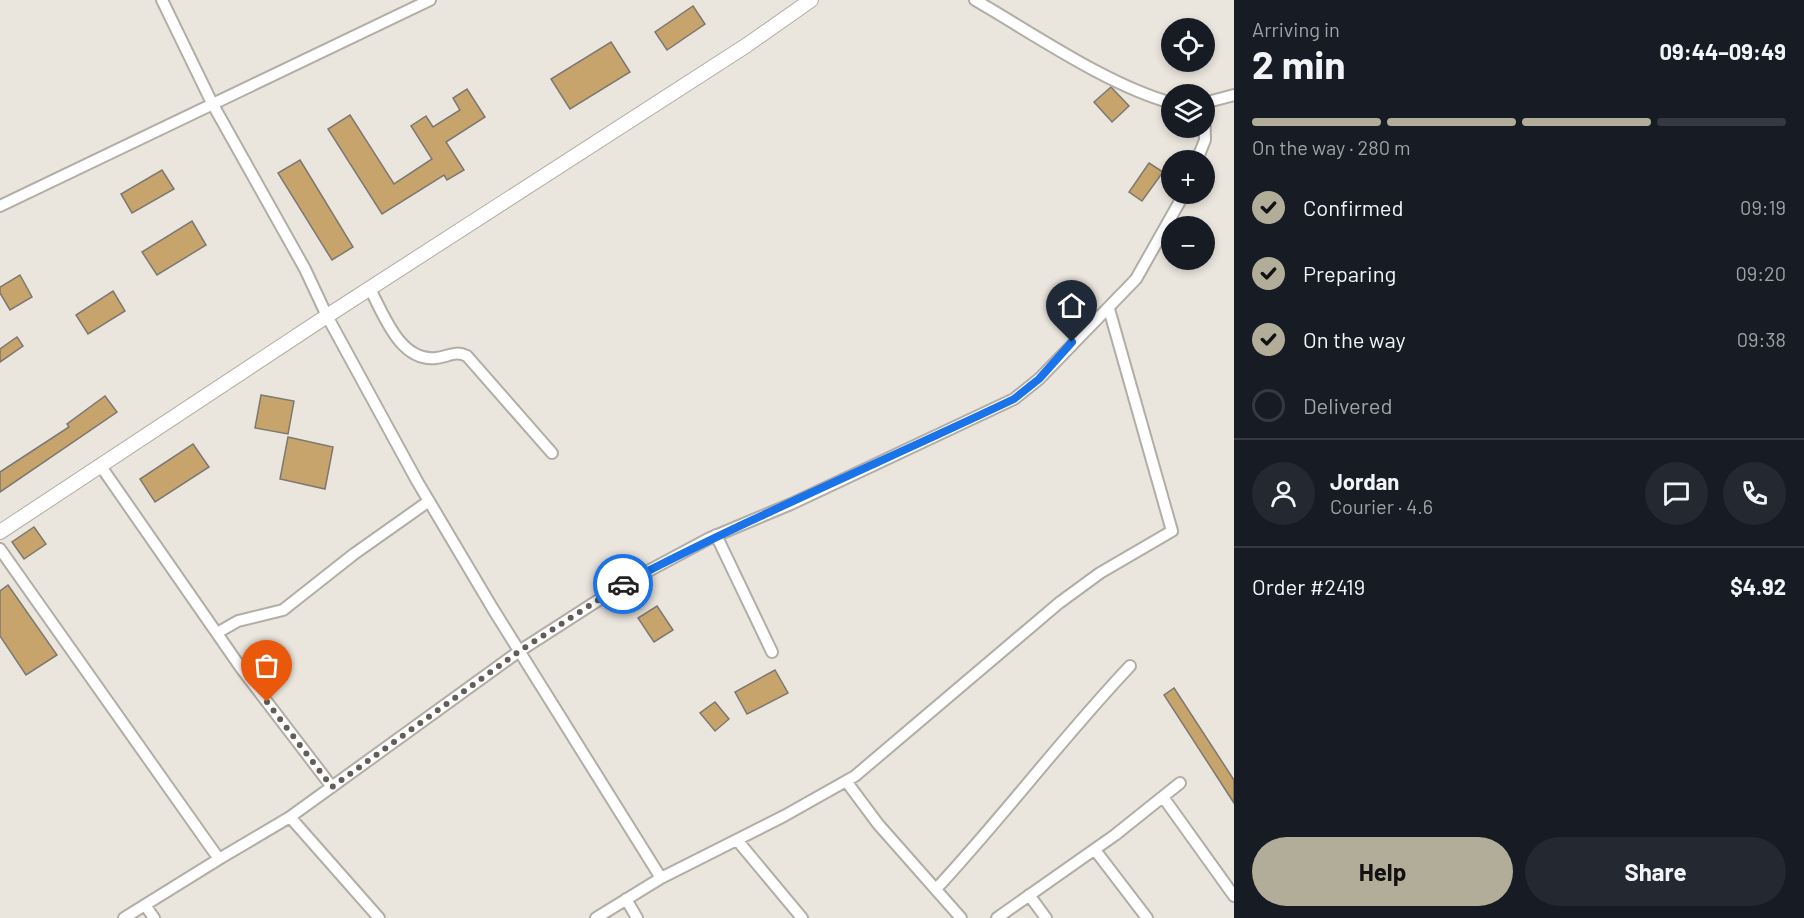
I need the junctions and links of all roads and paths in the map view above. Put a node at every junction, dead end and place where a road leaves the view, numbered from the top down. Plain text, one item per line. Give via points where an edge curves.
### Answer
1 (162, 0) edge
2 (430, 0) edge
3 (811, 0) edge
4 (975, 0) edge
5 (1234, 95) edge
6 (1161, 100) edge
7 (1215, 101) edge
8 (212, 103) junction
9 (1178, 204) edge
10 (0, 206) edge
11 (370, 289) junction
12 (1108, 309) junction
13 (327, 316) junction
14 (552, 453) dead end
15 (100, 465) junction
16 (429, 501) junction
17 (0, 532) edge
18 (716, 535) junction
19 (0, 549) edge
20 (217, 633) junction
21 (521, 650) junction
22 (772, 652) dead end
23 (1131, 666) dead end
24 (846, 781) junction
25 (1180, 783) dead end
26 (332, 787) junction
27 (1163, 797) junction
28 (290, 818) junction
29 (737, 840) junction
30 (1095, 850) junction
31 (219, 859) junction
32 (660, 878) junction
33 (936, 889) junction
34 (1029, 895) junction
35 (1234, 896) edge
36 (626, 899) junction
37 (145, 905) junction
38 (124, 918) edge
39 (154, 918) edge
40 (379, 918) edge
41 (596, 918) edge
42 (637, 918) edge
43 (802, 918) edge
44 (961, 918) edge
45 (997, 918) edge
46 (1046, 918) edge
47 (1147, 918) edge

1 - 8 street
2 - 8 street
3 - 11 street
4 - 6 street via 1116,81
5 - 7 street
8 - 10 street
8 - 13 street
9 - 12 street via 1137,279
11 - 13 street
11 - 14 street via 407,349 423,358 452,353 467,356
12 - 18 street via 1014,399
12 - 24 street via 1172,531 1100,573 1059,603
13 - 15 street
13 - 16 street
15 - 17 street
15 - 20 street
16 - 20 street via 283,610 238,621
16 - 21 street
18 - 21 street via 622,585
18 - 22 street
19 - 31 street
20 - 26 street
21 - 26 street
21 - 32 street
23 - 33 street
24 - 29 street
24 - 33 street
25 - 27 street
26 - 28 street
27 - 30 street
27 - 35 street
28 - 31 street
28 - 40 street
29 - 32 street
29 - 43 street
30 - 34 street
30 - 47 street
31 - 37 street
32 - 36 street
33 - 44 street
34 - 45 street
34 - 46 street
36 - 41 street
36 - 42 street
37 - 38 street
37 - 39 street

